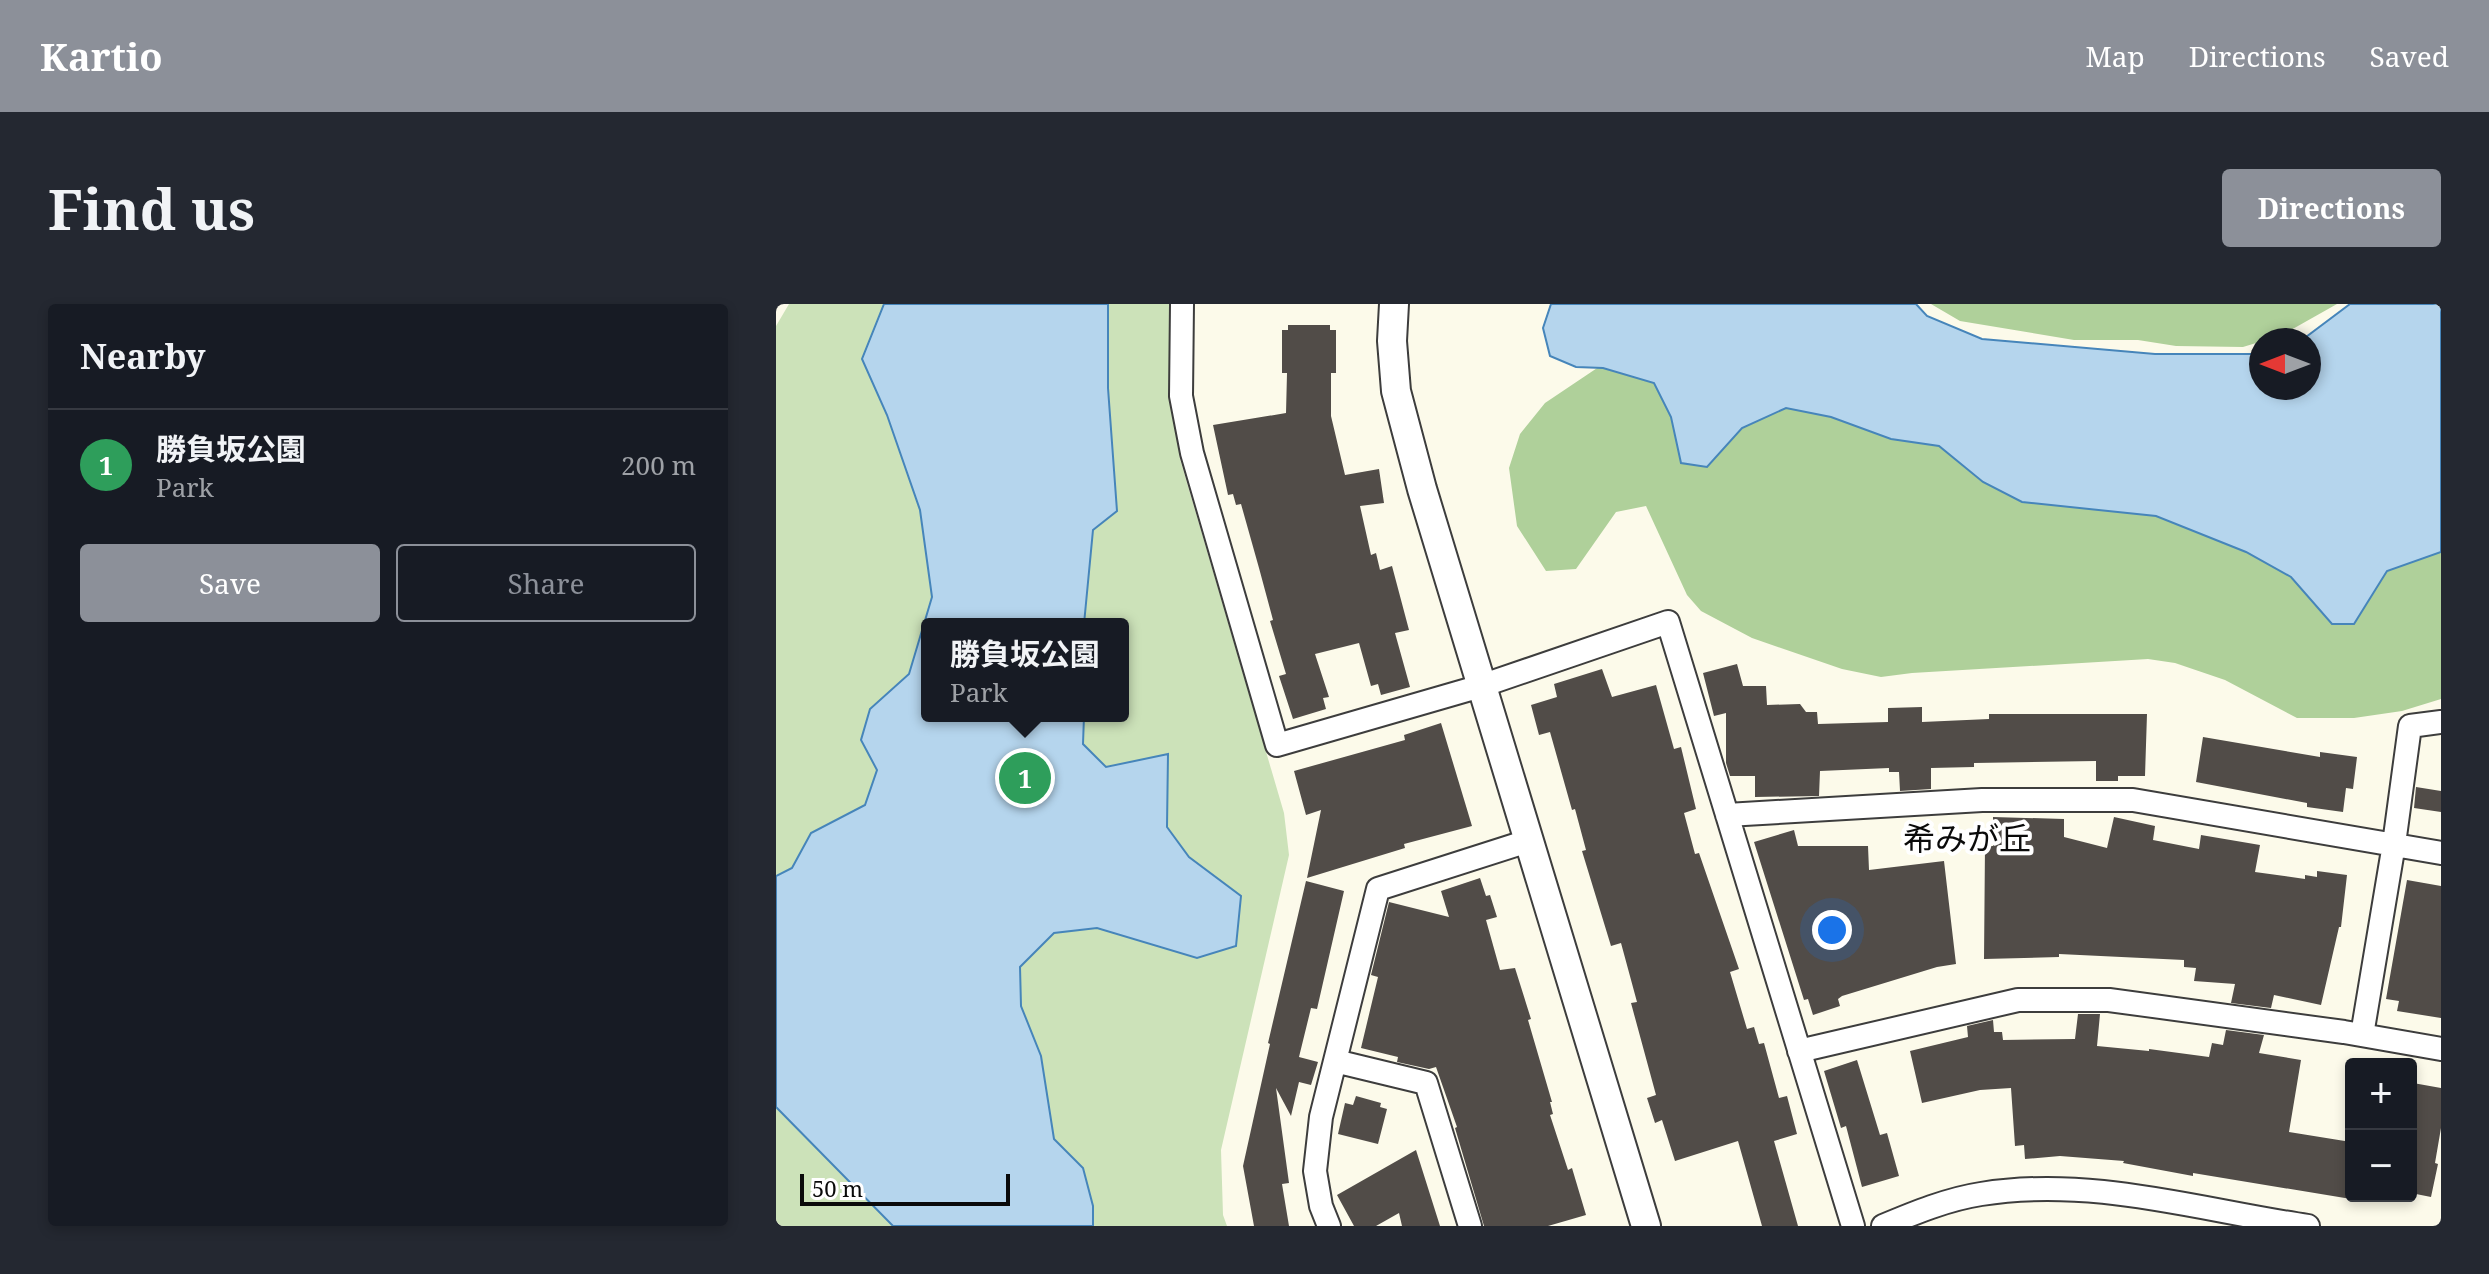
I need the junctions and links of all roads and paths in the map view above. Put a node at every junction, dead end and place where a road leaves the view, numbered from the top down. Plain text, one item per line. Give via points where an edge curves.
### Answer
1 (1182, 304) edge
2 (1394, 304) edge
3 (1481, 686) junction
4 (2441, 722) edge
5 (1727, 815) junction
6 (1528, 841) junction
7 (2394, 844) junction
8 (2441, 853) edge
9 (2362, 1035) junction
10 (2441, 1049) edge
11 (1799, 1051) junction
12 (1335, 1061) junction
13 (2283, 1224) edge
14 (1640, 1225) edge
15 (1329, 1226) edge
16 (1470, 1226) edge
17 (1853, 1226) edge
18 (1883, 1226) edge
19 (2308, 1226) edge

1 - 3 street via 1181,396 1192,453 1277,745
2 - 3 street via 1396,391
3 - 5 street via 1668,622
3 - 6 street
4 - 7 street via 2410,726
5 - 7 street via 1982,800 2133,800
5 - 11 street
6 - 12 street via 1378,889
6 - 14 street
7 - 8 street
7 - 9 street
9 - 10 street
9 - 11 street via 2109,1000 2018,1000
11 - 17 street
12 - 15 street via 1315,1171
12 - 16 street via 1426,1083
13 - 18 street via 2105,1190 2030,1189 1979,1194
13 - 19 street

